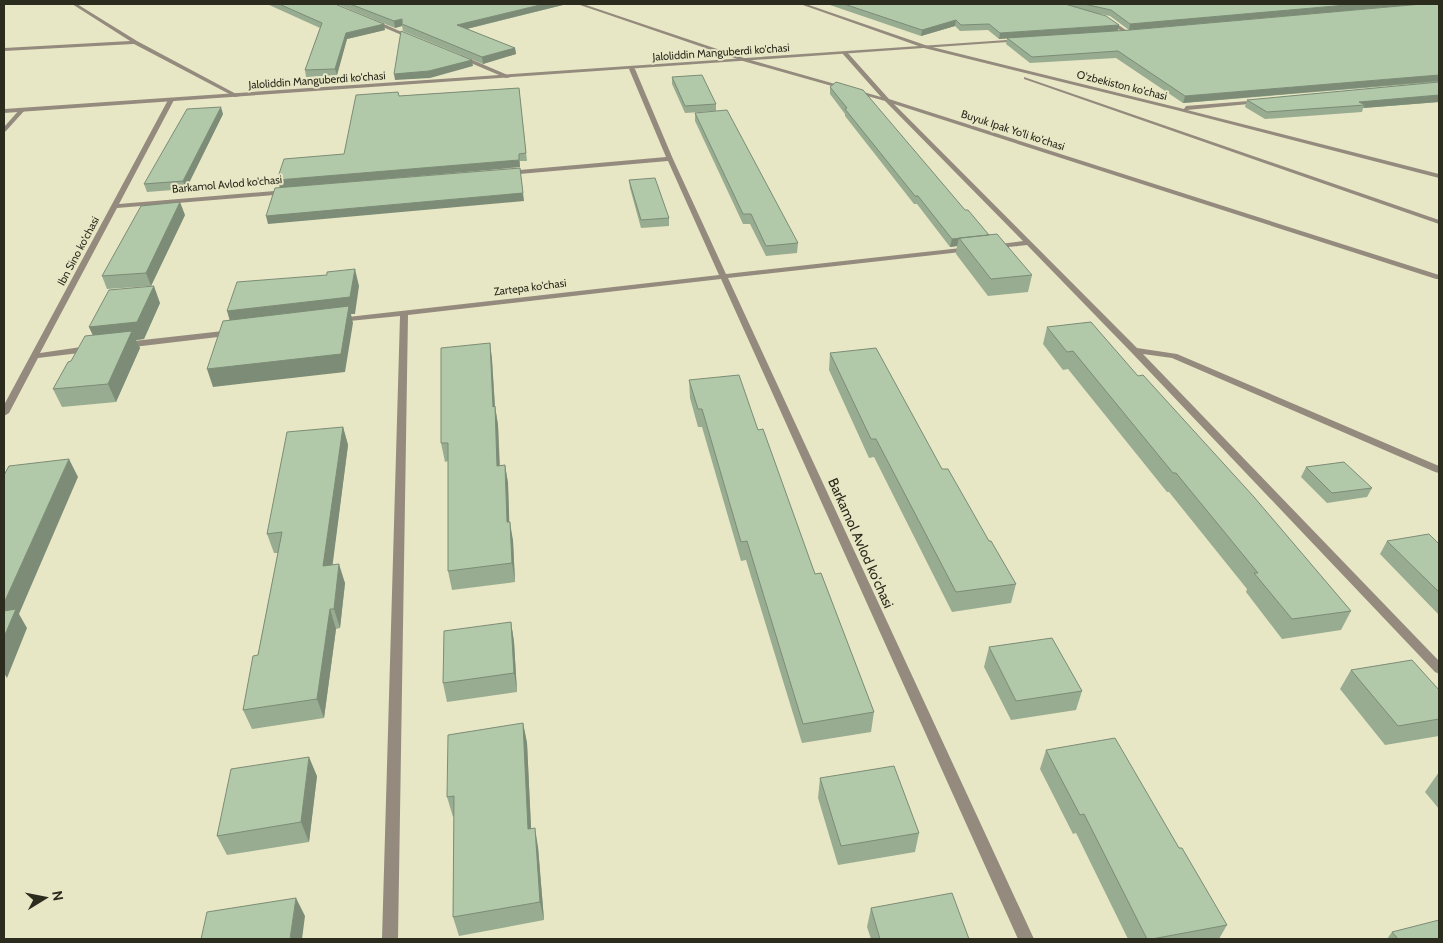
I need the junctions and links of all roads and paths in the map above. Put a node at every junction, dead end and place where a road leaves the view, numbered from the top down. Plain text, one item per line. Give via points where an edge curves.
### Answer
1 (74, 4) edge
2 (579, 4) edge
3 (802, 4) edge
4 (1098, 17) edge
5 (366, 18) edge
6 (1138, 32) edge
7 (1128, 33) junction
8 (1118, 34) edge
9 (419, 40) edge
10 (1022, 40) edge
11 (135, 42) junction
12 (926, 47) junction
13 (4, 50) edge
14 (845, 53) junction
15 (455, 55) edge
16 (970, 59) junction
17 (745, 60) junction
18 (632, 69) junction
19 (508, 77) junction
20 (237, 96) junction
21 (171, 100) junction
22 (887, 100) junction
23 (1265, 101) edge
24 (1178, 109) junction
25 (22, 110) junction
26 (4, 111) edge
27 (4, 130) edge
28 (670, 159) junction
29 (502, 173) edge
30 (1439, 176) edge
31 (293, 191) edge
32 (114, 206) junction
33 (1439, 222) edge
34 (1029, 243) junction
35 (724, 275) junction
36 (1439, 277) edge
37 (404, 313) junction
38 (327, 322) edge
39 (239, 332) edge
40 (113, 347) edge
41 (93, 349) edge
42 (1134, 350) junction
43 (35, 356) junction
44 (4, 413) edge
45 (1439, 470) edge
46 (1439, 669) edge
47 (390, 939) edge
48 (1026, 939) edge

1 - 11 street
2 - 17 street, Buyuk Ipak Yo'li ko'chasi
3 - 12 street, O'zbekiston ko'chasi
4 - 7 street
5 - 9 street
6 - 7 street
7 - 8 street
10 - 12 street, Jaloliddin Manguberdi ko'chasi
11 - 13 street
11 - 20 street
12 - 14 street, Jaloliddin Manguberdi ko'chasi
12 - 16 street, O'zbekiston ko'chasi
14 - 17 street, Jaloliddin Manguberdi ko'chasi
14 - 22 street
15 - 19 street
16 - 24 street, O'zbekiston ko'chasi
16 - 33 street
17 - 18 street, Jaloliddin Manguberdi ko'chasi
17 - 22 street, Buyuk Ipak Yo'li ko'chasi
18 - 19 street, Jaloliddin Manguberdi ko'chasi
18 - 28 street, Barkamol Avlod ko'chasi
19 - 20 street, Jaloliddin Manguberdi ko'chasi
20 - 21 street, Jaloliddin Manguberdi ko'chasi
21 - 25 street, Jaloliddin Manguberdi ko'chasi
21 - 32 street, Ibn Sino ko'chasi
22 - 34 street
22 - 36 street, Buyuk Ipak Yo'li ko'chasi
23 - 24 street
24 - 30 street, O'zbekiston ko'chasi
25 - 26 street, Jaloliddin Manguberdi ko'chasi
25 - 27 street
28 - 29 street
28 - 35 street, Barkamol Avlod ko'chasi
31 - 32 street, Barkamol Avlod ko'chasi
32 - 43 street, Ibn Sino ko'chasi
34 - 35 street, Zartepa ko'chasi
34 - 42 street
35 - 37 street, Zartepa ko'chasi
35 - 48 street, Barkamol Avlod ko'chasi
37 - 38 street, Zartepa ko'chasi
37 - 47 street
39 - 40 street
41 - 43 street
42 - 45 street via 1174,356
42 - 46 street
43 - 44 street, Ibn Sino ko'chasi

